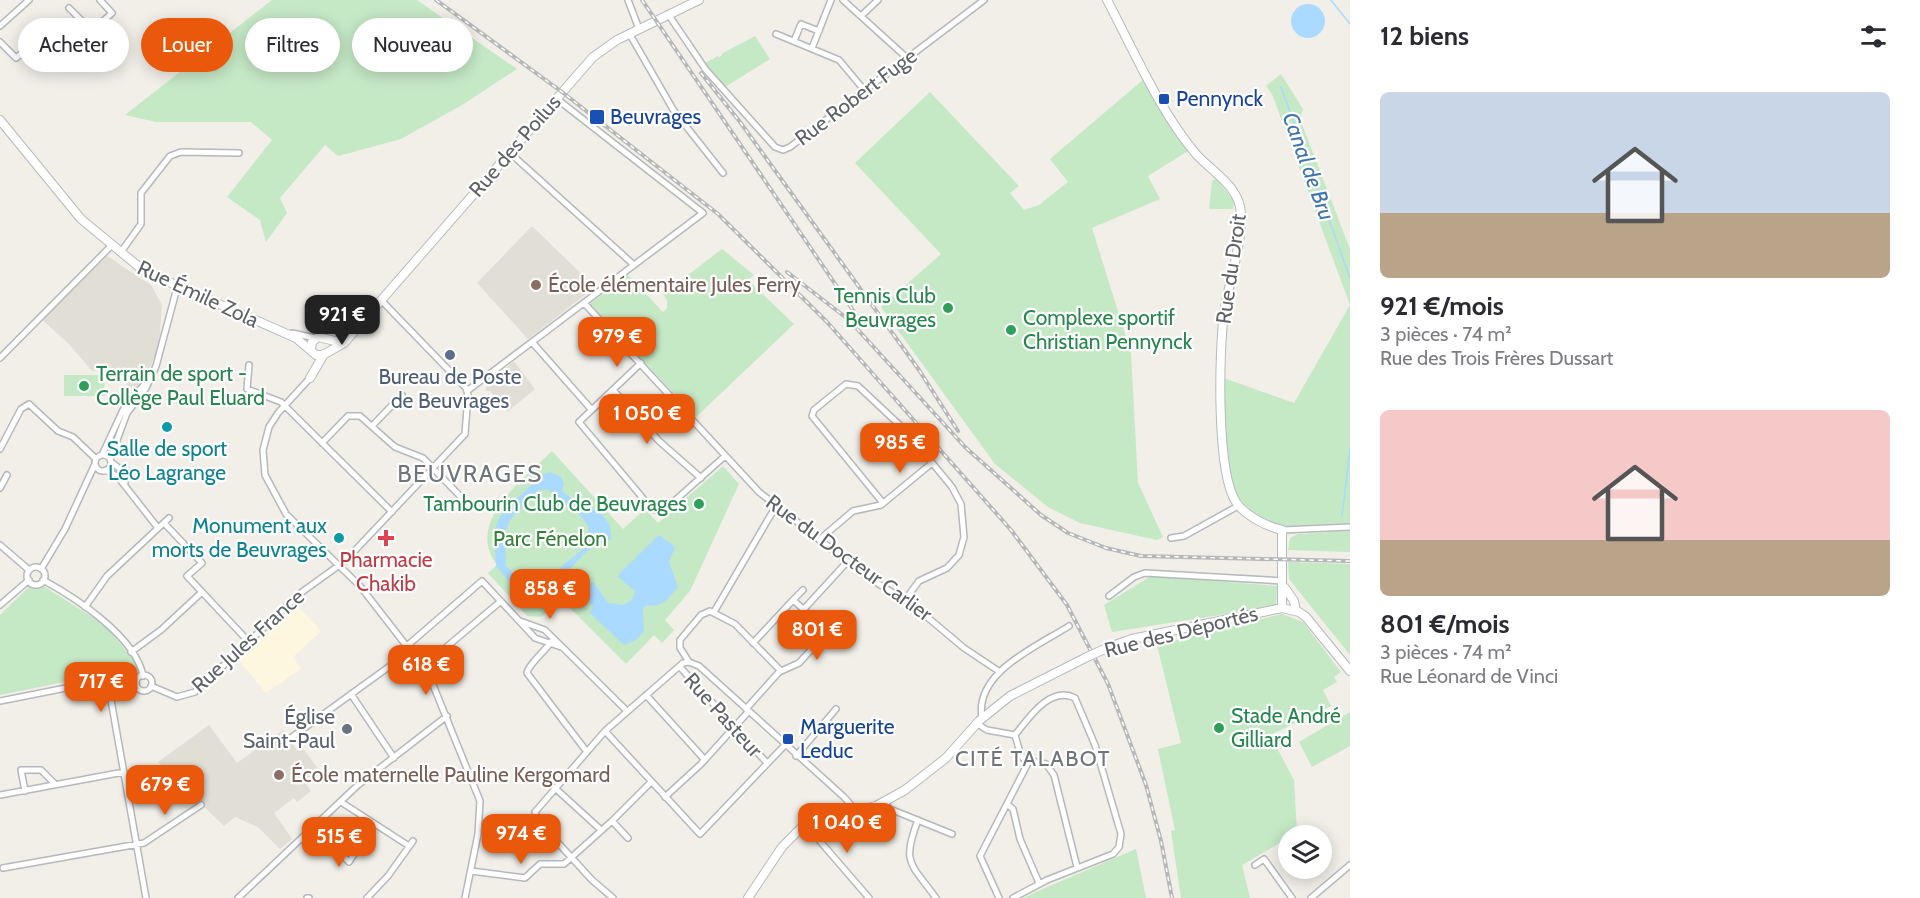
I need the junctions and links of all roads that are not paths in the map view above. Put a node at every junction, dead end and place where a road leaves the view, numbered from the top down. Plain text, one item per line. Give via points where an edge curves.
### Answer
1 (29, 0) edge
2 (100, 0) edge
3 (628, 0) edge
4 (699, 0) edge
5 (831, 0) edge
6 (843, 0) edge
7 (878, 0) edge
8 (984, 0) edge
9 (1107, 0) edge
10 (69, 8) dead end
11 (668, 14) junction
12 (862, 15) junction
13 (0, 26) edge
14 (639, 28) junction
15 (819, 31) junction
16 (629, 33) junction
17 (776, 34) dead end
18 (794, 41) junction
19 (0, 42) edge
20 (812, 48) junction
21 (18, 56) edge
22 (907, 58) junction
23 (864, 91) junction
24 (557, 99) junction
25 (0, 120) edge
26 (239, 153) dead end
27 (510, 153) junction
28 (723, 172) dead end
29 (112, 245) junction
30 (120, 251) junction
31 (634, 265) junction
32 (177, 285) junction
33 (381, 300) junction
34 (584, 303) junction
35 (247, 315) junction
36 (315, 338) junction
37 (347, 338) junction
38 (326, 339) junction
39 (532, 342) junction
40 (311, 350) junction
41 (325, 354) junction
42 (0, 358) edge
43 (641, 363) junction
44 (249, 365) dead end
45 (153, 374) junction
46 (310, 378) junction
47 (613, 390) junction
48 (467, 391) junction
49 (402, 395) dead end
50 (285, 406) junction
51 (591, 409) junction
52 (372, 426) junction
53 (322, 443) junction
54 (0, 448) edge
55 (725, 456) junction
56 (98, 459) junction
57 (110, 461) junction
58 (932, 463) junction
59 (432, 467) junction
60 (104, 470) junction
61 (6, 475) dead end
62 (701, 478) junction
63 (86, 486) junction
64 (126, 487) junction
65 (0, 488) edge
66 (463, 499) dead end
67 (883, 503) junction
68 (776, 506) junction
69 (1238, 506) junction
70 (392, 512) junction
71 (1350, 527) edge
72 (158, 528) junction
73 (1282, 530) junction
74 (1171, 538) dead end
75 (819, 540) junction
76 (0, 545) edge
77 (847, 562) junction
78 (341, 565) junction
79 (41, 569) junction
80 (29, 570) junction
81 (29, 580) junction
82 (43, 580) junction
83 (1283, 581) junction
84 (803, 590) dead end
85 (202, 592) junction
86 (1109, 596) dead end
87 (794, 600) junction
88 (905, 600) junction
89 (501, 601) junction
90 (0, 605) edge
91 (86, 607) junction
92 (1282, 608) junction
93 (804, 609) junction
94 (714, 612) junction
95 (1300, 612) junction
96 (518, 619) junction
97 (1069, 626) dead end
98 (552, 641) junction
99 (249, 642) junction
100 (753, 643) junction
101 (410, 648) junction
102 (131, 652) junction
103 (689, 662) junction
104 (424, 666) junction
105 (680, 666) junction
106 (781, 671) junction
107 (1350, 671) edge
108 (1000, 672) junction
109 (143, 676) junction
110 (108, 683) junction
111 (136, 685) junction
112 (151, 686) junction
113 (351, 694) junction
114 (646, 695) junction
115 (0, 701) edge
116 (836, 709) dead end
117 (747, 710) junction
118 (627, 711) junction
119 (447, 716) junction
120 (979, 721) junction
121 (734, 727) junction
122 (605, 731) junction
123 (1015, 735) junction
124 (292, 737) dead end
125 (785, 745) junction
126 (587, 752) junction
127 (796, 756) junction
128 (394, 758) junction
129 (705, 760) junction
130 (767, 763) junction
131 (1028, 763) junction
132 (124, 772) junction
133 (651, 782) junction
134 (55, 784) junction
135 (555, 788) junction
136 (25, 790) junction
137 (0, 795) edge
138 (664, 797) junction
139 (341, 802) junction
140 (884, 802) junction
141 (1007, 804) junction
142 (201, 805) dead end
143 (856, 811) junction
144 (918, 820) junction
145 (612, 821) junction
146 (373, 824) junction
147 (806, 825) junction
148 (601, 830) junction
149 (952, 834) dead end
150 (628, 838) dead end
151 (361, 842) junction
152 (137, 844) junction
153 (572, 857) junction
154 (1255, 865) dead end
155 (1350, 866) edge
156 (1077, 867) junction
157 (3, 868) dead end
158 (471, 871) junction
159 (1040, 883) junction
160 (242, 897) edge
161 (146, 898) edge
162 (367, 898) edge
163 (465, 898) edge
164 (613, 898) edge
165 (748, 898) edge
166 (869, 898) edge
167 (936, 898) edge
168 (999, 898) edge
169 (1013, 898) edge
170 (1292, 898) edge
171 (1311, 898) edge

1 - 13 street
2 - 10 street via 112,13 92,31
3 - 14 street
4 - 11 street, Rue des Poilus
5 - 15 street
6 - 12 street
7 - 12 street
8 - 22 street, Rue Robert Fuge
9 - 69 street, Rue du Droit via 1178,130 1199,157 1229,184 1240,204 1222,329 1221,417 1232,492
11 - 14 street, Rue des Poilus
11 - 23 street, Rue Robert Fuge via 706,70 779,149 790,147
12 - 22 street
14 - 16 street, Rue des Poilus
15 - 18 street via 801,24
15 - 20 street
16 - 24 street, Rue des Poilus via 593,57
16 - 28 street via 677,116
17 - 18 street
18 - 20 street
19 - 21 street
20 - 23 street via 839,60
22 - 23 street, Rue Robert Fuge
24 - 27 street, Rue des Poilus
24 - 31 street via 703,213
25 - 29 street, Rue Émile Zola via 78,216
26 - 30 street via 172,155 141,193 141,224
27 - 31 street
27 - 33 street, Rue des Poilus
29 - 30 street, Rue Émile Zola
29 - 42 street
30 - 32 street, Rue Émile Zola via 132,263
31 - 34 street
32 - 35 street, Rue Émile Zola
32 - 45 street
33 - 37 street, Rue des Poilus
33 - 48 street
34 - 39 street
34 - 43 street, Rue du Docteur Carlier
35 - 36 street, Rue Émile Zola
35 - 40 street, Rue Émile Zola
36 - 38 street
36 - 40 street
37 - 38 street
37 - 41 street, Rue des Poilus
38 - 41 street via 329,346
39 - 48 street
39 - 51 street
40 - 41 street via 319,356
40 - 46 street
41 - 46 street
43 - 47 street
43 - 55 street, Rue du Docteur Carlier
44 - 50 street via 247,389
45 - 56 street via 121,413
45 - 57 street via 127,413
46 - 50 street
47 - 51 street
47 - 62 street via 659,441
48 - 59 street, Rue Jules France via 466,432
49 - 52 street
50 - 53 street
50 - 78 street via 273,419 265,439 262,460 266,479 286,514
51 - 62 street via 580,419 580,426 653,510 662,512
52 - 53 street via 360,416 350,415
52 - 59 street via 397,448 420,457
53 - 70 street
54 - 56 street via 21,409 28,404
55 - 62 street
55 - 68 street, Rue du Docteur Carlier
56 - 57 street
56 - 60 street
56 - 63 street
57 - 60 street
57 - 64 street via 120,469
58 - 67 street
58 - 67 street via 899,424 858,386 842,386 812,416
58 - 88 street via 959,497 963,544 952,564 919,581
59 - 66 street
59 - 70 street, Rue Jules France
60 - 63 street
60 - 64 street
61 - 65 street
63 - 79 street
64 - 72 street
67 - 75 street via 853,511
68 - 75 street, Rue du Docteur Carlier
68 - 94 street
69 - 73 street
69 - 74 street via 1184,536
70 - 78 street, Rue Jules France
71 - 73 street
72 - 85 street via 167,521 201,563 187,576
72 - 91 street via 107,576
73 - 83 street
75 - 77 street, Rue du Docteur Carlier
76 - 80 street
77 - 88 street, Rue du Docteur Carlier
77 - 93 street
78 - 99 street, Rue Jules France via 302,592
78 - 101 street
79 - 80 street
79 - 82 street
80 - 81 street
81 - 82 street via 37,584
81 - 90 street
82 - 91 street
83 - 86 street via 1145,573
83 - 92 street
83 - 95 street
84 - 87 street
85 - 99 street
85 - 102 street
87 - 93 street
87 - 100 street
88 - 108 street, Rue du Docteur Carlier
89 - 96 street
89 - 101 street via 482,581
89 - 104 street
91 - 102 street via 111,627
92 - 95 street, Rue des Déportés
92 - 120 street, Rue des Déportés, bridge via 1109,647 1028,685
93 - 106 street via 828,631 801,661
94 - 100 street via 735,624
94 - 103 street via 701,615 680,640 680,648
95 - 107 street
96 - 98 street via 543,629
96 - 98 street via 537,639
97 - 108 street
98 - 118 street
98 - 126 street via 527,673
99 - 112 street, Rue Jules France via 191,695 177,697
100 - 106 street
101 - 104 street
101 - 113 street
102 - 109 street
103 - 105 street
103 - 117 street via 699,666
104 - 119 street
105 - 114 street
105 - 121 street, Rue Pasteur
106 - 117 street
108 - 120 street via 982,700
109 - 111 street
109 - 112 street via 150,679
110 - 111 street
110 - 115 street
110 - 132 street
111 - 112 street via 143,691
113 - 124 street
113 - 128 street
114 - 118 street
114 - 129 street
116 - 127 street
117 - 121 street
117 - 125 street
118 - 122 street
119 - 128 street
119 - 158 street via 480,801
120 - 123 street via 987,730
120 - 140 street, Rue des Déportés via 923,778
121 - 129 street
121 - 130 street, Rue Pasteur
122 - 126 street
122 - 133 street
123 - 131 street via 1021,756
123 - 156 street via 1046,701 1068,695 1078,702 1121,834 1113,854
125 - 127 street
125 - 130 street
126 - 135 street
127 - 143 street
128 - 139 street
129 - 138 street
130 - 138 street via 704,832 697,832
131 - 141 street
131 - 156 street via 1043,763 1054,775
132 - 134 street
132 - 152 street
133 - 138 street
133 - 145 street
134 - 136 street
134 - 136 street via 41,770 21,770
135 - 148 street
135 - 153 street via 537,809 536,819
136 - 137 street
139 - 146 street
139 - 160 street
140 - 143 street, Rue des Déportés
140 - 144 street via 890,809
141 - 159 street
141 - 168 street via 980,858
142 - 152 street via 152,840
143 - 147 street, Rue des Déportés
144 - 149 street
144 - 167 street via 909,846 910,858 917,876
145 - 148 street
145 - 150 street
146 - 151 street
146 - 162 street via 411,844
147 - 165 street via 782,847
147 - 166 street
148 - 153 street
151 - 151 street via 350,834 340,853 349,862
152 - 157 street
152 - 161 street
153 - 158 street via 562,865 540,864 520,879
153 - 164 street
154 - 170 street via 1264,859
155 - 171 street
156 - 159 street
158 - 163 street
159 - 169 street

